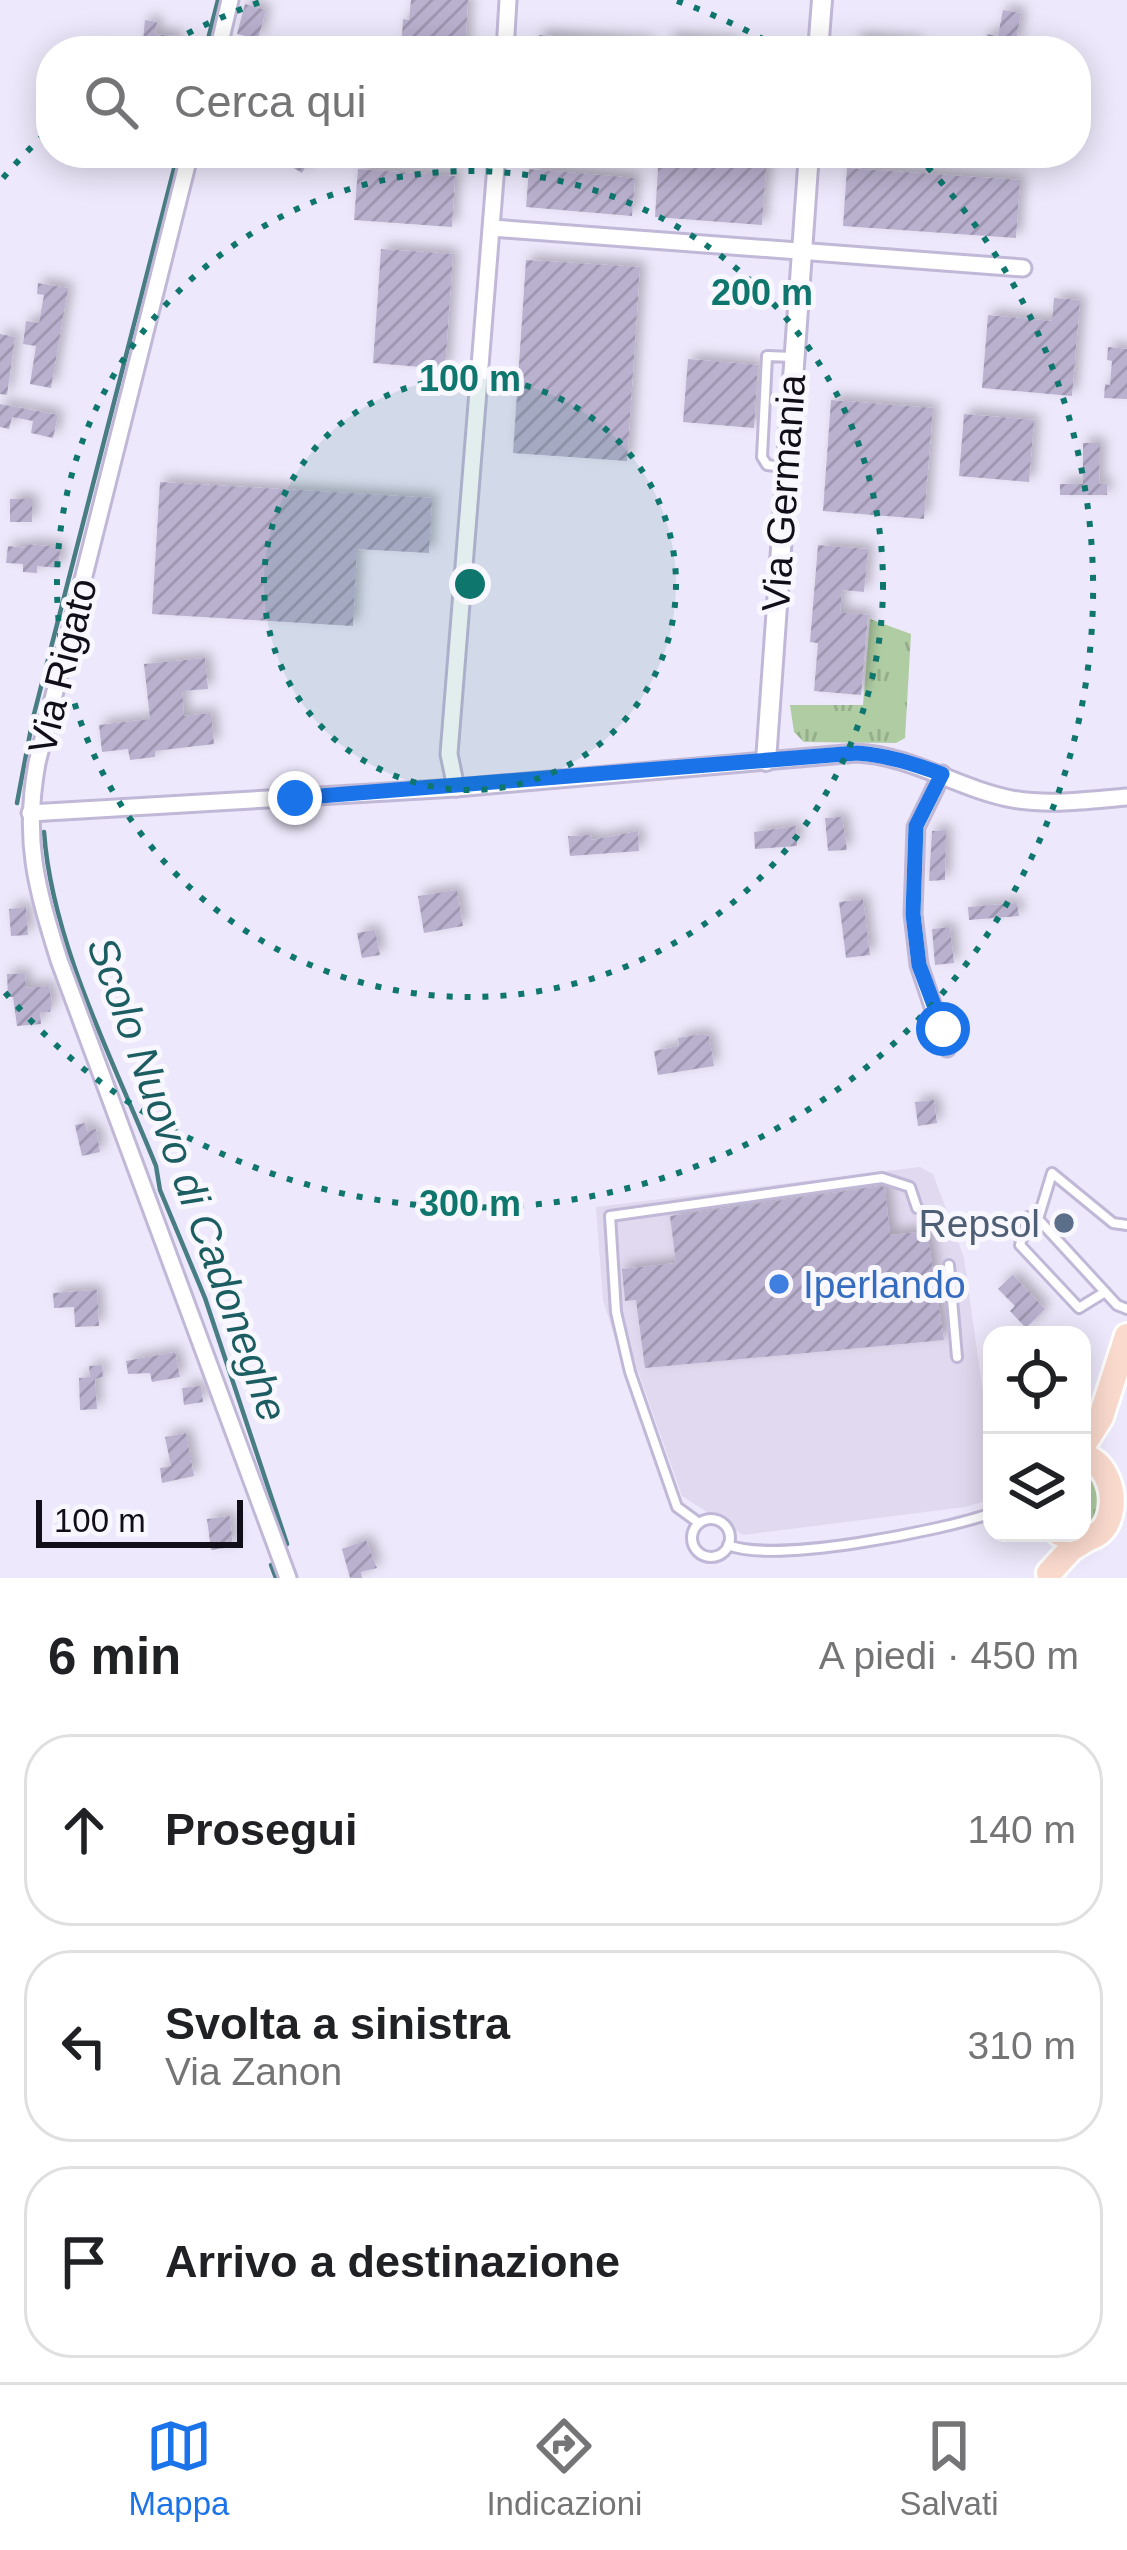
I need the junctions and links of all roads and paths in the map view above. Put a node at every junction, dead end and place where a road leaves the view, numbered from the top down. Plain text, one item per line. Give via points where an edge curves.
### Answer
1 (230, 0) edge
2 (508, 0) edge
3 (822, 0) edge
4 (222, 36) edge
5 (506, 36) edge
6 (819, 36) edge
7 (186, 168) edge
8 (496, 168) edge
9 (808, 168) edge
10 (491, 228) junction
11 (800, 250) junction
12 (1024, 268) dead end
13 (766, 760) junction
14 (942, 774) junction
15 (456, 788) junction
16 (1127, 797) edge
17 (31, 813) junction
18 (946, 1048) dead end
19 (917, 1208) dead end
20 (1038, 1219) junction
21 (1127, 1225) edge
22 (949, 1265) dead end
23 (1105, 1292) junction
24 (1127, 1309) edge
25 (1127, 1336) edge
26 (957, 1357) dead end
27 (1101, 1417) junction
28 (1090, 1434) edge
29 (1091, 1460) edge
30 (1110, 1467) junction
31 (983, 1516) edge
32 (699, 1523) junction
33 (1091, 1537) edge
34 (1058, 1542) edge
35 (1082, 1542) edge
36 (728, 1546) junction
37 (1049, 1576) edge
38 (288, 1578) edge

1 - 4 street
2 - 5 street
3 - 6 street
7 - 17 street, Via Rigato
8 - 10 street
9 - 11 street, Via Germania
10 - 11 street
10 - 15 street via 449,754
11 - 12 street
11 - 13 street, Via Germania
13 - 14 street via 883,755
13 - 15 street
14 - 16 street via 1012,799
14 - 18 street via 916,826 913,914 919,965
15 - 17 street
17 - 38 street, Via Rigato via 33,867 59,959
19 - 32 lane via 910,1186 882,1178 610,1216 616,1312 631,1372 677,1507
20 - 21 lane via 1052,1173 1113,1223
20 - 23 lane
20 - 23 lane via 1028,1217 1020,1245 1029,1255 1079,1309
22 - 26 lane
23 - 24 lane
25 - 27 main road
27 - 28 main road
27 - 30 main road
29 - 30 main road
30 - 33 main road via 1123,1492 1121,1511 1111,1528
31 - 36 lane via 839,1544 749,1554
32 - 36 lane via 722,1523
32 - 36 lane via 692,1534 697,1551 714,1557
34 - 37 main road
35 - 37 main road

